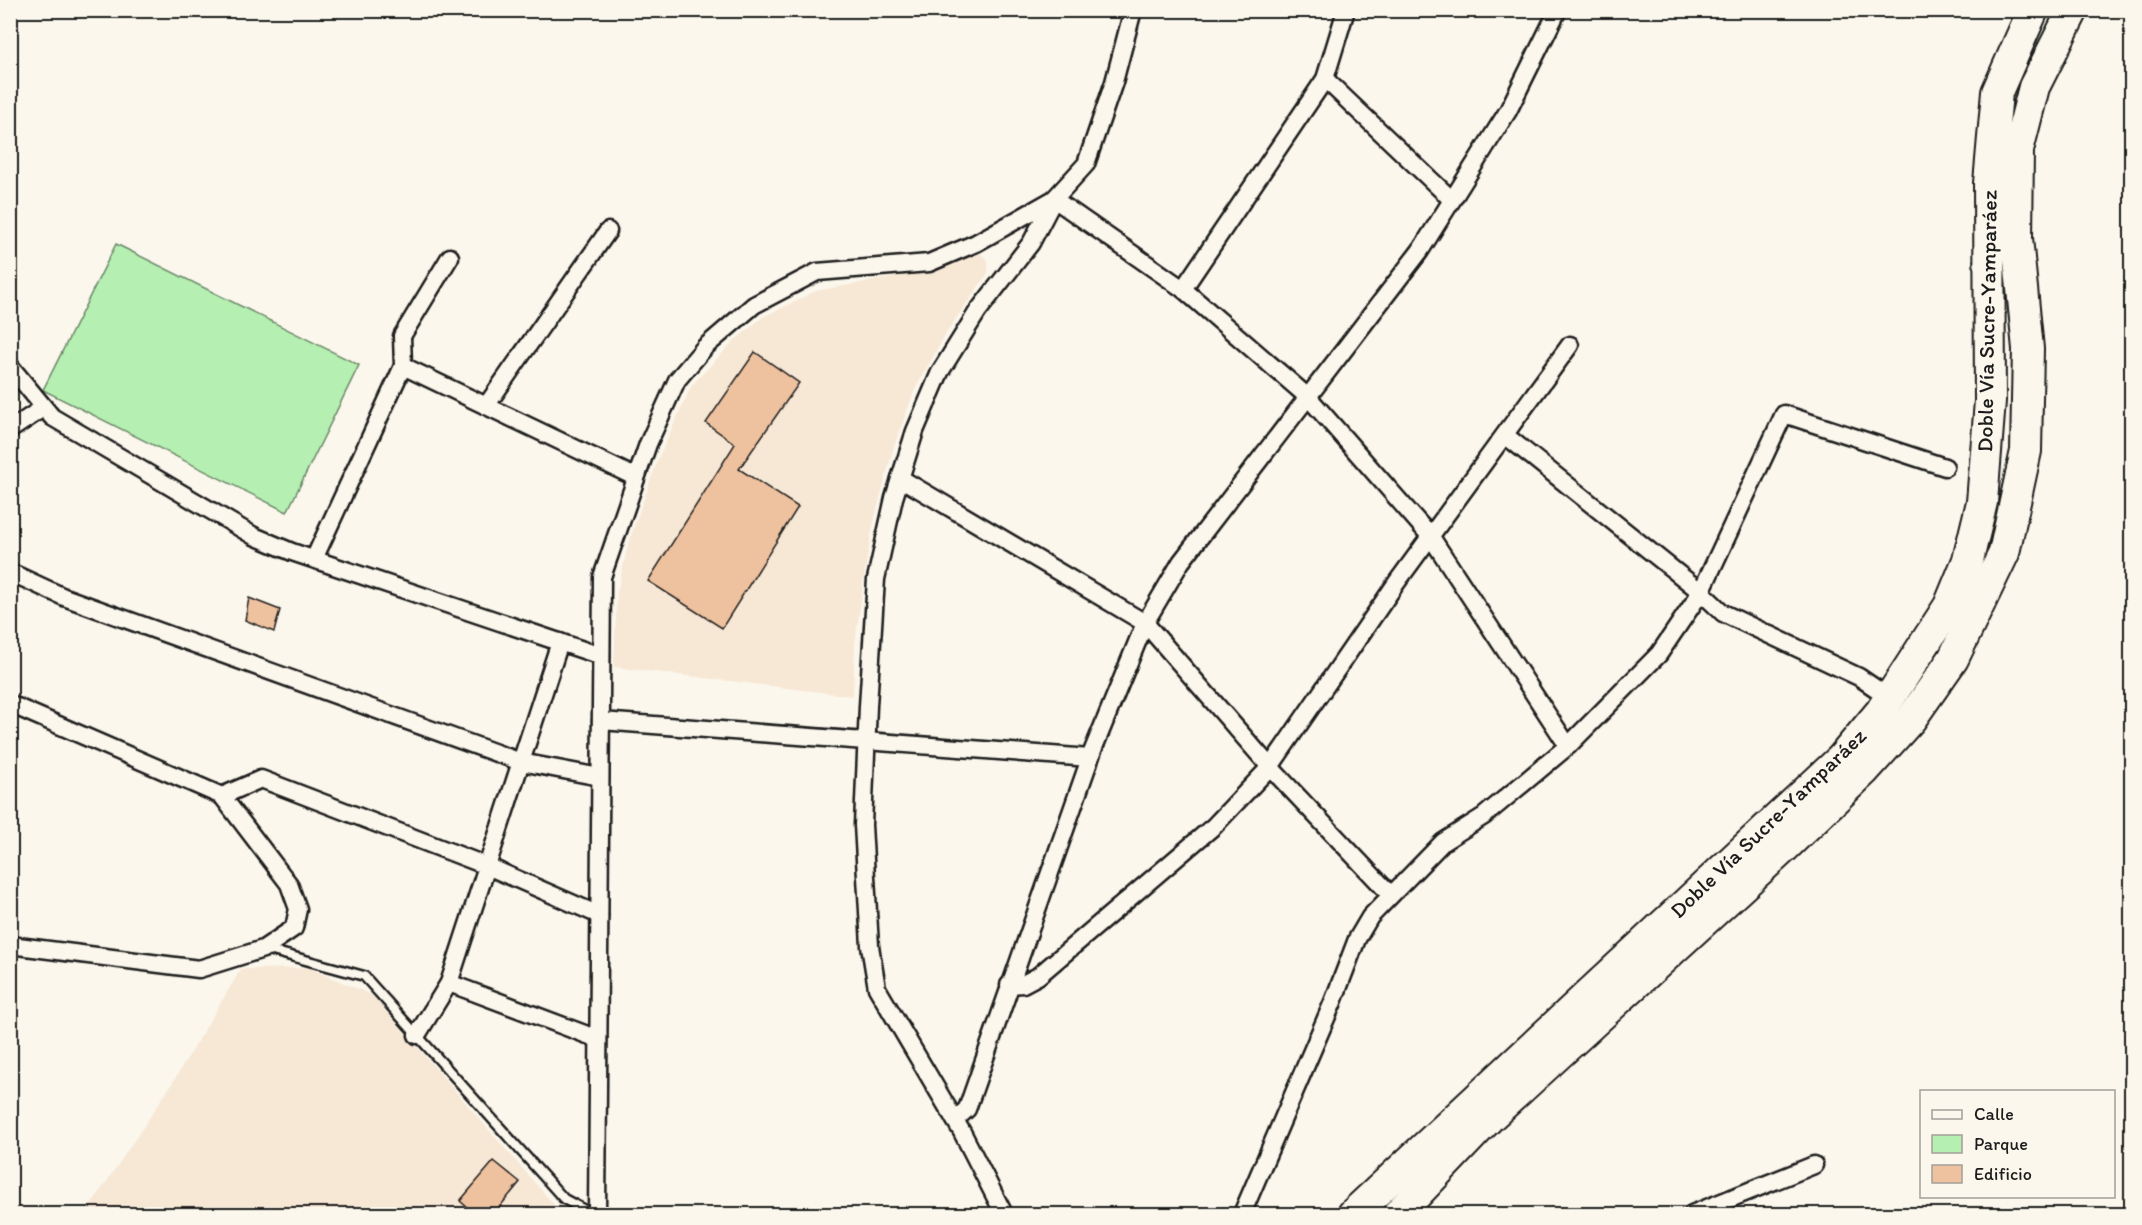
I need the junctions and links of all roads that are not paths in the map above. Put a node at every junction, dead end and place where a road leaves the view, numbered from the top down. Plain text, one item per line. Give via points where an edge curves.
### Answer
1 (1133, 10) edge
2 (1346, 10) edge
3 (1558, 10) edge
4 (2032, 10) edge
5 (2073, 10) edge
6 (1325, 79) junction
7 (1054, 199) junction
8 (1452, 200) junction
9 (608, 231) dead end
10 (450, 257) dead end
11 (1183, 289) junction
12 (1570, 345) dead end
13 (10, 366) edge
14 (403, 366) junction
15 (1310, 398) junction
16 (486, 406) junction
17 (44, 408) junction
18 (10, 430) edge
19 (1505, 435) junction
20 (1945, 467) dead end
21 (635, 477) junction
22 (900, 478) junction
23 (1431, 537) junction
24 (314, 559) junction
25 (10, 572) edge
26 (1701, 592) junction
27 (1145, 623) junction
28 (561, 642) junction
29 (602, 656) junction
30 (1890, 698) junction
31 (10, 704) edge
32 (601, 721) junction
33 (866, 741) junction
34 (1568, 746) junction
35 (1090, 758) junction
36 (521, 762) junction
37 (1270, 767) junction
38 (600, 777) junction
39 (222, 796) junction
40 (487, 866) junction
41 (1390, 894) junction
42 (599, 915) junction
43 (10, 945) edge
44 (263, 949) junction
45 (449, 983) junction
46 (1009, 985) junction
47 (417, 1035) junction
48 (598, 1039) junction
49 (955, 1120) junction
50 (1814, 1165) dead end
51 (592, 1215) edge
52 (597, 1215) edge
53 (1004, 1215) edge
54 (1242, 1215) edge
55 (1353, 1215) edge
56 (1398, 1215) edge
57 (1692, 1215) edge

1 - 7 street via 1086,164
2 - 6 street
3 - 8 street via 1508,111
4 - 30 highway, Doble Vía Sucre-Yamparáez via 1997,92 1989,183 1990,401 1982,502 1968,560 1948,606
5 - 56 highway, Doble Vía Sucre-Yamparáez via 2034,87 2018,150 2017,238 2028,349 2026,451 2004,553 1953,659 1911,719 1864,771 1490,1117
6 - 8 street
6 - 11 street
7 - 11 street
7 - 21 street via 976,243 928,263 817,272 754,306 705,347 677,380
7 - 22 street via 1031,243 978,311 940,372
8 - 15 street via 1420,250
9 - 16 street
10 - 14 street via 402,336
11 - 15 street
12 - 19 street
13 - 17 street
14 - 16 street
14 - 24 street
15 - 23 street
15 - 27 street via 1181,562
16 - 21 street
17 - 18 street
17 - 24 street via 52,417 254,536
19 - 23 street
19 - 26 street
20 - 26 street via 1784,414
21 - 29 street via 602,577
22 - 27 street
22 - 33 street via 876,579
23 - 34 street
23 - 37 street
24 - 28 street
25 - 36 street via 64,597
26 - 30 street via 1723,613 1859,677
26 - 34 street via 1659,654
27 - 35 street
27 - 37 street
28 - 29 street
28 - 36 street
29 - 32 street
30 - 55 highway, Doble Vía Sucre-Yamparáez via 1840,759
31 - 39 street
32 - 33 street
32 - 38 street
33 - 35 street
33 - 49 street via 863,825 870,946 877,988
34 - 41 street via 1484,816 1443,842
35 - 46 street
36 - 38 street
36 - 40 street
37 - 41 street
37 - 46 street via 1214,826 1038,976 1023,984
38 - 42 street
39 - 40 street via 261,779
39 - 44 street via 289,884 298,909 294,928
40 - 42 street
40 - 45 street
41 - 54 street via 1357,939
42 - 48 street
43 - 44 street via 199,969
44 - 47 lane via 364,976
45 - 47 street
45 - 48 street
46 - 49 street via 967,1109
47 - 51 lane via 564,1199
48 - 52 street
49 - 53 street
50 - 57 street

